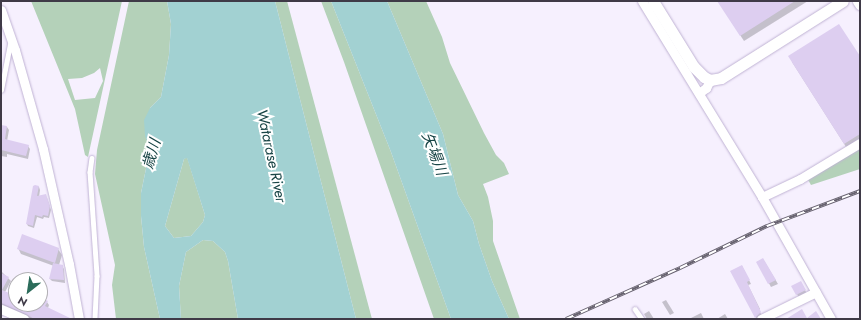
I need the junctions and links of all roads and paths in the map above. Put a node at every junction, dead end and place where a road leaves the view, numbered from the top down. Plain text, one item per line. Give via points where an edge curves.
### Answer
1 (642, 1) edge
2 (652, 1) edge
3 (843, 1) edge
4 (858, 1) edge
5 (860, 4) edge
6 (1, 10) edge
7 (10, 34) junction
8 (710, 80) junction
9 (1, 90) edge
10 (699, 93) junction
11 (860, 143) edge
12 (92, 158) dead end
13 (762, 197) junction
14 (816, 292) junction
15 (1, 309) edge
16 (635, 309) dead end
17 (24, 319) edge
18 (80, 319) edge
19 (95, 319) edge
20 (642, 319) edge
21 (761, 319) edge
22 (831, 319) edge

1 - 10 street
2 - 8 street via 694,67
3 - 8 street via 721,78
4 - 5 street
6 - 7 street
7 - 9 lane via 10,50
7 - 18 street via 43,149
8 - 10 street via 706,88
10 - 13 street
11 - 13 street via 800,179
12 - 19 lane via 90,172 97,276
13 - 14 street
14 - 21 street
14 - 22 street
15 - 17 street
16 - 20 lane

